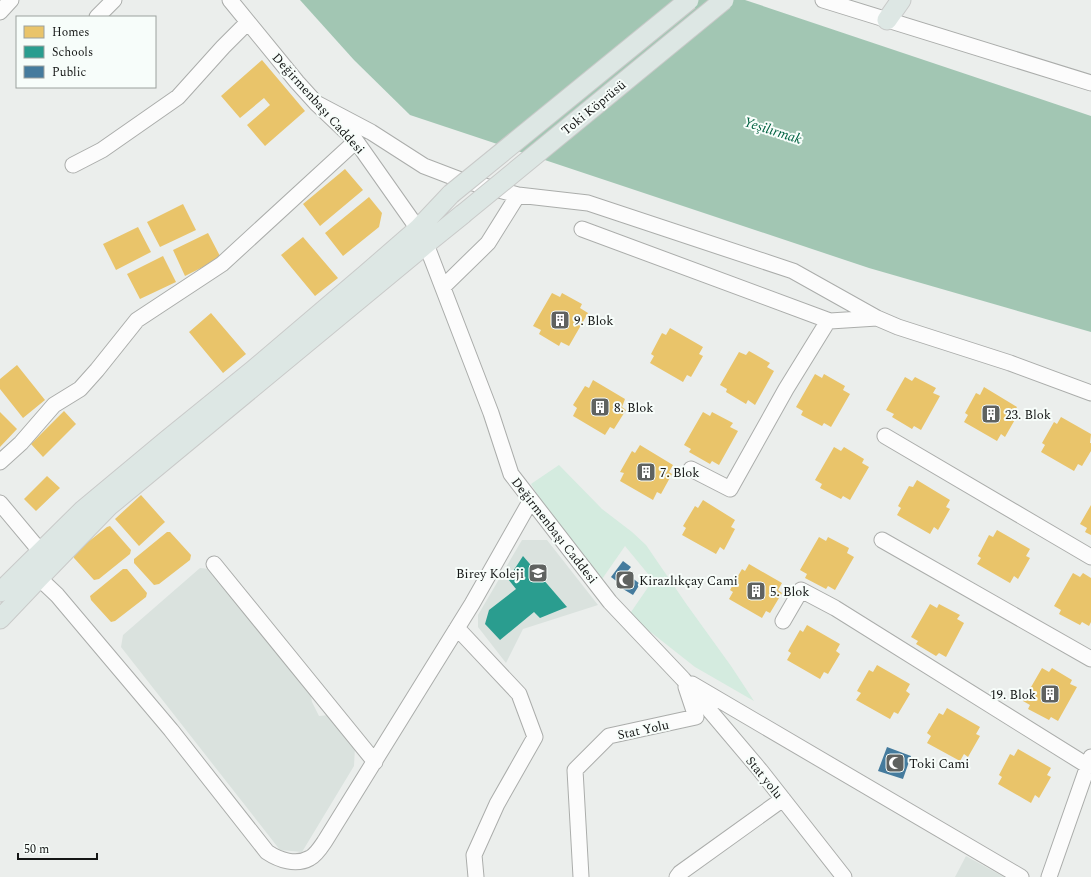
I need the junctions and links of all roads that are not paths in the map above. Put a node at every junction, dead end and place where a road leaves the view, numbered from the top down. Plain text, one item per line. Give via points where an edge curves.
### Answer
1 (11, 0) edge
2 (114, 0) edge
3 (230, 0) edge
4 (689, 0) edge
5 (724, 0) edge
6 (823, 0) edge
7 (901, 0) edge
8 (0, 12) edge
9 (98, 16) edge
10 (887, 20) junction
11 (248, 22) junction
12 (1091, 83) edge
13 (316, 103) junction
14 (356, 141) junction
15 (73, 165) dead end
16 (518, 195) junction
17 (582, 229) dead end
18 (422, 237) junction
19 (443, 287) junction
20 (877, 318) junction
21 (828, 320) junction
22 (1091, 393) edge
23 (885, 436) dead end
24 (0, 462) edge
25 (691, 469) dead end
26 (531, 500) junction
27 (0, 503) edge
28 (882, 540) dead end
29 (41, 552) junction
30 (1091, 557) edge
31 (214, 564) dead end
32 (38, 578) junction
33 (0, 592) edge
34 (0, 619) edge
35 (783, 621) dead end
36 (457, 628) junction
37 (1091, 659) edge
38 (683, 679) junction
39 (1089, 761) edge
40 (375, 762) junction
41 (783, 799) junction
42 (476, 877) edge
43 (581, 877) edge
44 (677, 877) edge
45 (844, 877) edge
46 (1021, 877) edge
47 (1049, 877) edge

1 - 8 street
2 - 9 street
3 - 11 street, Değirmenbaşı Caddesi
4 - 18 main road, bridge via 451,194
5 - 18 main road, Toki Köprüsü, bridge via 463,214
6 - 10 street
7 - 10 main road
10 - 12 street
11 - 13 street, Değirmenbaşı Caddesi
11 - 15 street via 178,97 102,150
13 - 14 street, Değirmenbaşı Caddesi
13 - 16 street via 371,132 424,166 458,179
14 - 18 street, Değirmenbaşı Caddesi
14 - 24 street via 222,264 137,320 80,389 54,405 21,443
16 - 19 street via 488,243
16 - 20 street via 588,203 786,268
17 - 21 street
18 - 19 street, Değirmenbaşı Caddesi
18 - 29 main road via 167,440 89,505
18 - 32 main road via 109,506
19 - 26 street, Değirmenbaşı Caddesi via 492,413 511,474
20 - 21 street
20 - 22 street
21 - 25 street via 730,489
23 - 30 street
26 - 36 street
26 - 38 street, Değirmenbaşı Caddesi via 610,602
27 - 29 street
28 - 37 street
29 - 33 main road
31 - 40 street
32 - 34 main road
32 - 40 street via 62,600 171,730 262,847 275,858 301,862 311,858 325,842
35 - 39 street via 801,590
36 - 40 street
36 - 42 street via 519,694 535,737 497,804 474,855
38 - 41 street, Stat yolu
38 - 43 street, Stat Yolu via 696,717 609,736 575,770
38 - 46 street
39 - 47 street
41 - 44 street
41 - 45 street, Stat yolu

